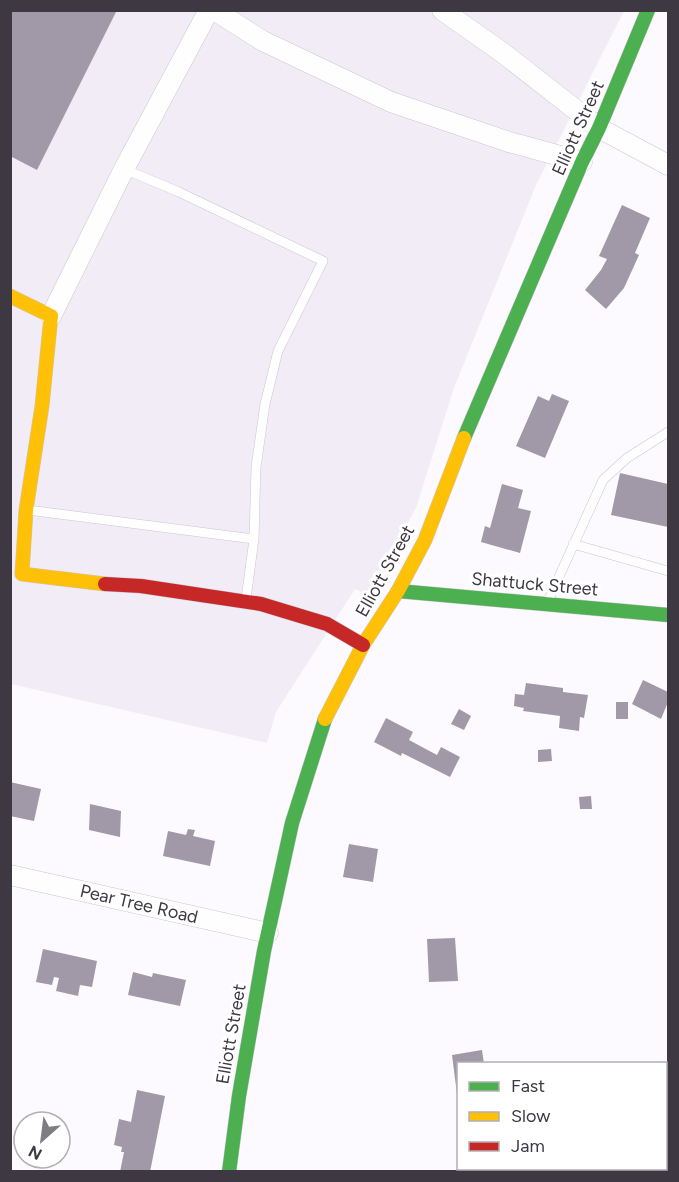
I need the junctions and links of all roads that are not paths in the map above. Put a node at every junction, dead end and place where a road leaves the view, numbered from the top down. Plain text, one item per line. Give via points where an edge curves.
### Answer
1 (209, 10) edge
2 (214, 10) edge
3 (442, 10) edge
4 (648, 10) edge
5 (599, 128) junction
6 (582, 162) junction
7 (669, 165) edge
8 (124, 169) junction
9 (10, 296) edge
10 (51, 315) junction
11 (669, 432) edge
12 (26, 510) junction
13 (254, 539) junction
14 (573, 544) junction
15 (669, 571) edge
16 (16, 573) edge
17 (398, 591) junction
18 (246, 602) junction
19 (547, 603) junction
20 (669, 615) edge
21 (363, 645) junction
22 (10, 875) edge
23 (268, 933) junction
24 (229, 1172) edge

1 - 8 street
2 - 6 street via 263,41 391,102
3 - 5 street
4 - 5 street, Elliott Street
5 - 6 street, Elliott Street
5 - 7 street
6 - 17 street, Elliott Street via 474,413 425,540
8 - 10 street
8 - 13 lane via 322,261 278,351 264,404 256,467
9 - 10 street
10 - 12 street
11 - 14 lane via 627,458 603,480
12 - 13 lane
12 - 16 street
13 - 18 lane
14 - 15 lane
14 - 19 lane
16 - 18 street
17 - 19 street, Shattuck Street
17 - 21 street, Elliott Street
18 - 21 street via 327,624
19 - 20 street, Shattuck Street
21 - 23 street, Elliott Street via 324,723 292,823
22 - 23 street, Pear Tree Road
23 - 24 street, Elliott Street

